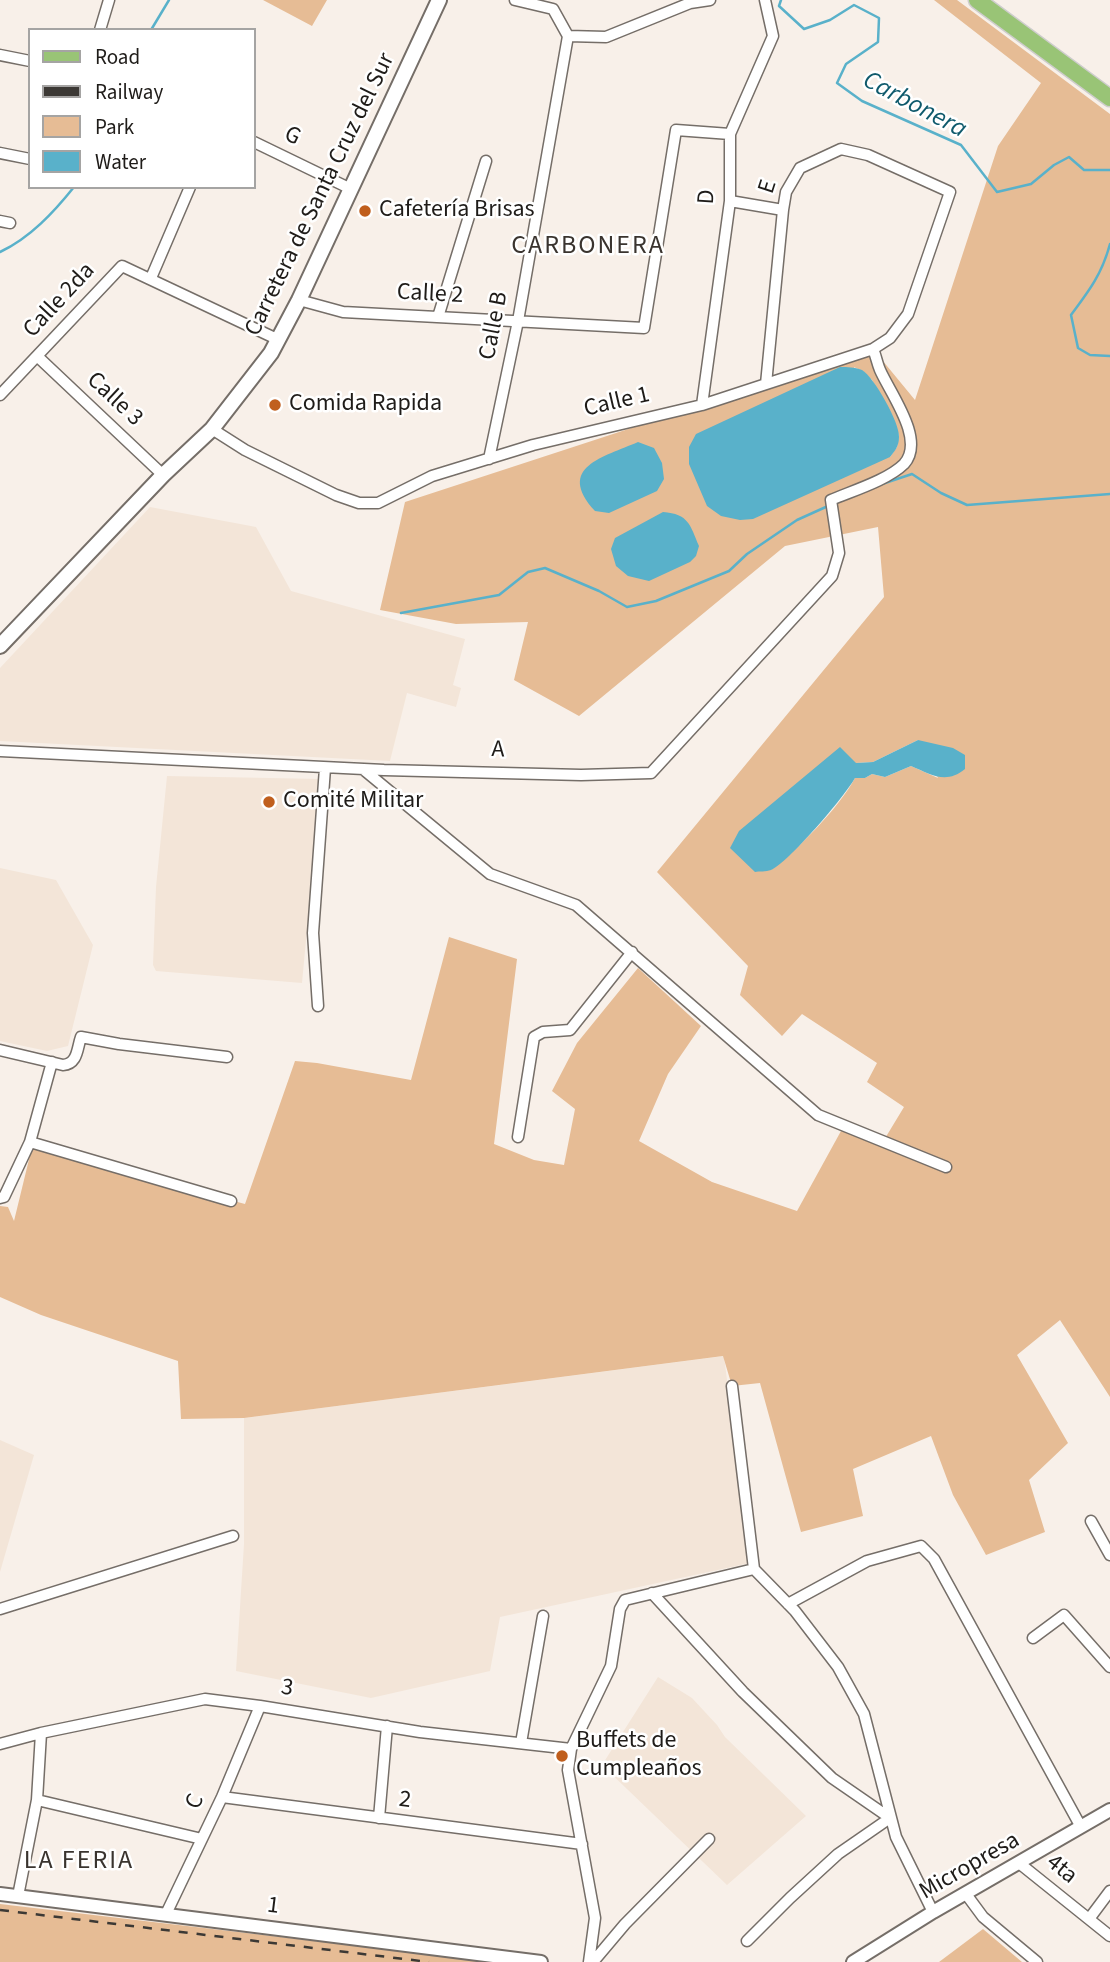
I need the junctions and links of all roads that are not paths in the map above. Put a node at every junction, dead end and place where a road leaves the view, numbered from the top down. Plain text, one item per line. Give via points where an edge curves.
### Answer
1 (109, 0) edge
2 (439, 0) edge
3 (515, 0) edge
4 (710, 0) edge
5 (765, 0) edge
6 (976, 0) edge
7 (101, 28) edge
8 (568, 36) junction
9 (0, 55) edge
10 (28, 61) edge
11 (1110, 98) edge
12 (730, 134) junction
13 (256, 143) edge
14 (0, 153) edge
15 (28, 159) edge
16 (486, 161) dead end
17 (189, 189) edge
18 (351, 189) junction
19 (950, 192) joint
20 (730, 201) junction
21 (783, 210) junction
22 (150, 278) junction
23 (299, 300) junction
24 (438, 317) junction
25 (518, 321) junction
26 (279, 340) junction
27 (873, 349) junction
28 (37, 356) junction
29 (766, 384) junction
30 (0, 395) edge
31 (702, 405) junction
32 (212, 429) junction
33 (489, 459) junction
34 (163, 475) junction
35 (0, 646) edge
36 (0, 751) edge
37 (325, 768) junction
38 (363, 769) junction
39 (632, 951) junction
40 (318, 1006) dead end
41 (0, 1050) edge
42 (227, 1057) dead end
43 (52, 1062) junction
44 (518, 1137) dead end
45 (30, 1142) junction
46 (946, 1167) dead end
47 (0, 1198) edge
48 (231, 1201) dead end
49 (732, 1386) dead end
50 (1091, 1521) dead end
51 (233, 1536) dead end
52 (1110, 1555) edge
53 (754, 1569) junction
54 (652, 1593) junction
55 (788, 1604) junction
56 (0, 1609) edge
57 (543, 1616) dead end
58 (1033, 1639) dead end
59 (1110, 1667) edge
60 (260, 1706) junction
61 (387, 1726) junction
62 (41, 1733) junction
63 (521, 1743) junction
64 (0, 1744) edge
65 (570, 1749) junction
66 (222, 1797) junction
67 (37, 1800) junction
68 (1110, 1810) edge
69 (379, 1818) junction
70 (890, 1818) junction
71 (1081, 1827) junction
72 (202, 1839) junction
73 (709, 1839) dead end
74 (582, 1844) junction
75 (1019, 1863) junction
76 (1110, 1891) edge
77 (0, 1894) edge
78 (966, 1894) junction
79 (18, 1896) junction
80 (933, 1912) junction
81 (166, 1914) junction
82 (1088, 1919) junction
83 (1110, 1936) edge
84 (747, 1941) dead end
85 (541, 1962) edge
86 (591, 1962) edge
87 (853, 1962) edge
88 (1037, 1962) edge

1 - 7 street
2 - 18 main road, Carretera de Santa Cruz del Sur
3 - 8 street via 553,9
4 - 8 street via 606,37
5 - 12 street, D via 773,36
6 - 11 main road
8 - 25 street, Calle B
9 - 10 street
12 - 20 street, D
12 - 25 street, Calle 2 via 676,130 644,328
13 - 18 street, G
14 - 15 street
16 - 24 street
17 - 22 street
18 - 23 main road, Carretera de Santa Cruz del Sur
19 - 21 street, E via 868,155 841,149 800,167 786,192
19 - 27 street, Calle 1 via 908,314 895,333
20 - 21 street
20 - 31 street, D
21 - 29 street, E
22 - 26 street
22 - 28 street, Calle 2da via 122,266
23 - 24 street, Calle 2 via 343,312
23 - 26 main road, Carretera de Santa Cruz del Sur
24 - 25 street, Calle 2
25 - 33 street, Calle B
26 - 32 main road, Carretera de Santa Cruz del Sur
27 - 29 street, Calle 1
27 - 38 street, A via 907,422 911,442 905,463 893,473 831,500 839,553 832,576 651,773
28 - 30 street, Calle 2da
28 - 34 street, Calle 3
29 - 31 street, Calle 1
31 - 33 street, Calle 1
32 - 33 street, Calle 1 via 289,473 359,503 378,503 432,476
32 - 34 main road, Carretera de Santa Cruz del Sur
34 - 35 main road, Carretera de Santa Cruz del Sur
36 - 37 street, A
37 - 38 street, A
37 - 40 street via 313,933
38 - 39 street via 491,874 576,905
39 - 44 street via 570,1030 534,1037
39 - 46 street via 818,1115
41 - 43 street
42 - 43 street via 81,1037 70,1065
43 - 45 street
45 - 47 street
45 - 48 street
49 - 53 street
50 - 52 street
51 - 56 street
53 - 54 street
53 - 55 street
54 - 65 street via 625,1600 620,1609 611,1666
54 - 70 street via 743,1692 832,1778
55 - 70 street via 838,1667 864,1714
55 - 71 street via 867,1561 921,1546 934,1559
57 - 63 street
58 - 59 street via 1064,1615
60 - 61 street, 3
60 - 62 street, 3 via 205,1699
60 - 66 street, C
61 - 63 street, 3
61 - 69 street
62 - 64 street, 3
62 - 67 street
63 - 65 street, 3
65 - 74 street via 568,1770
66 - 69 street, 2
66 - 72 street, C
67 - 72 street
67 - 79 street
68 - 71 street, Micropresa
69 - 74 street, 2
70 - 80 street
70 - 84 street via 838,1854
71 - 75 street, Micropresa
72 - 81 street, C
73 - 86 street
74 - 86 street via 595,1919
75 - 78 street, Micropresa
75 - 82 street, 4ta
76 - 82 street
77 - 79 street, 1
78 - 80 street, Micropresa
78 - 88 street via 983,1917
79 - 81 street, 1
80 - 87 street, Micropresa
81 - 85 street, 1
82 - 83 street, 4ta

